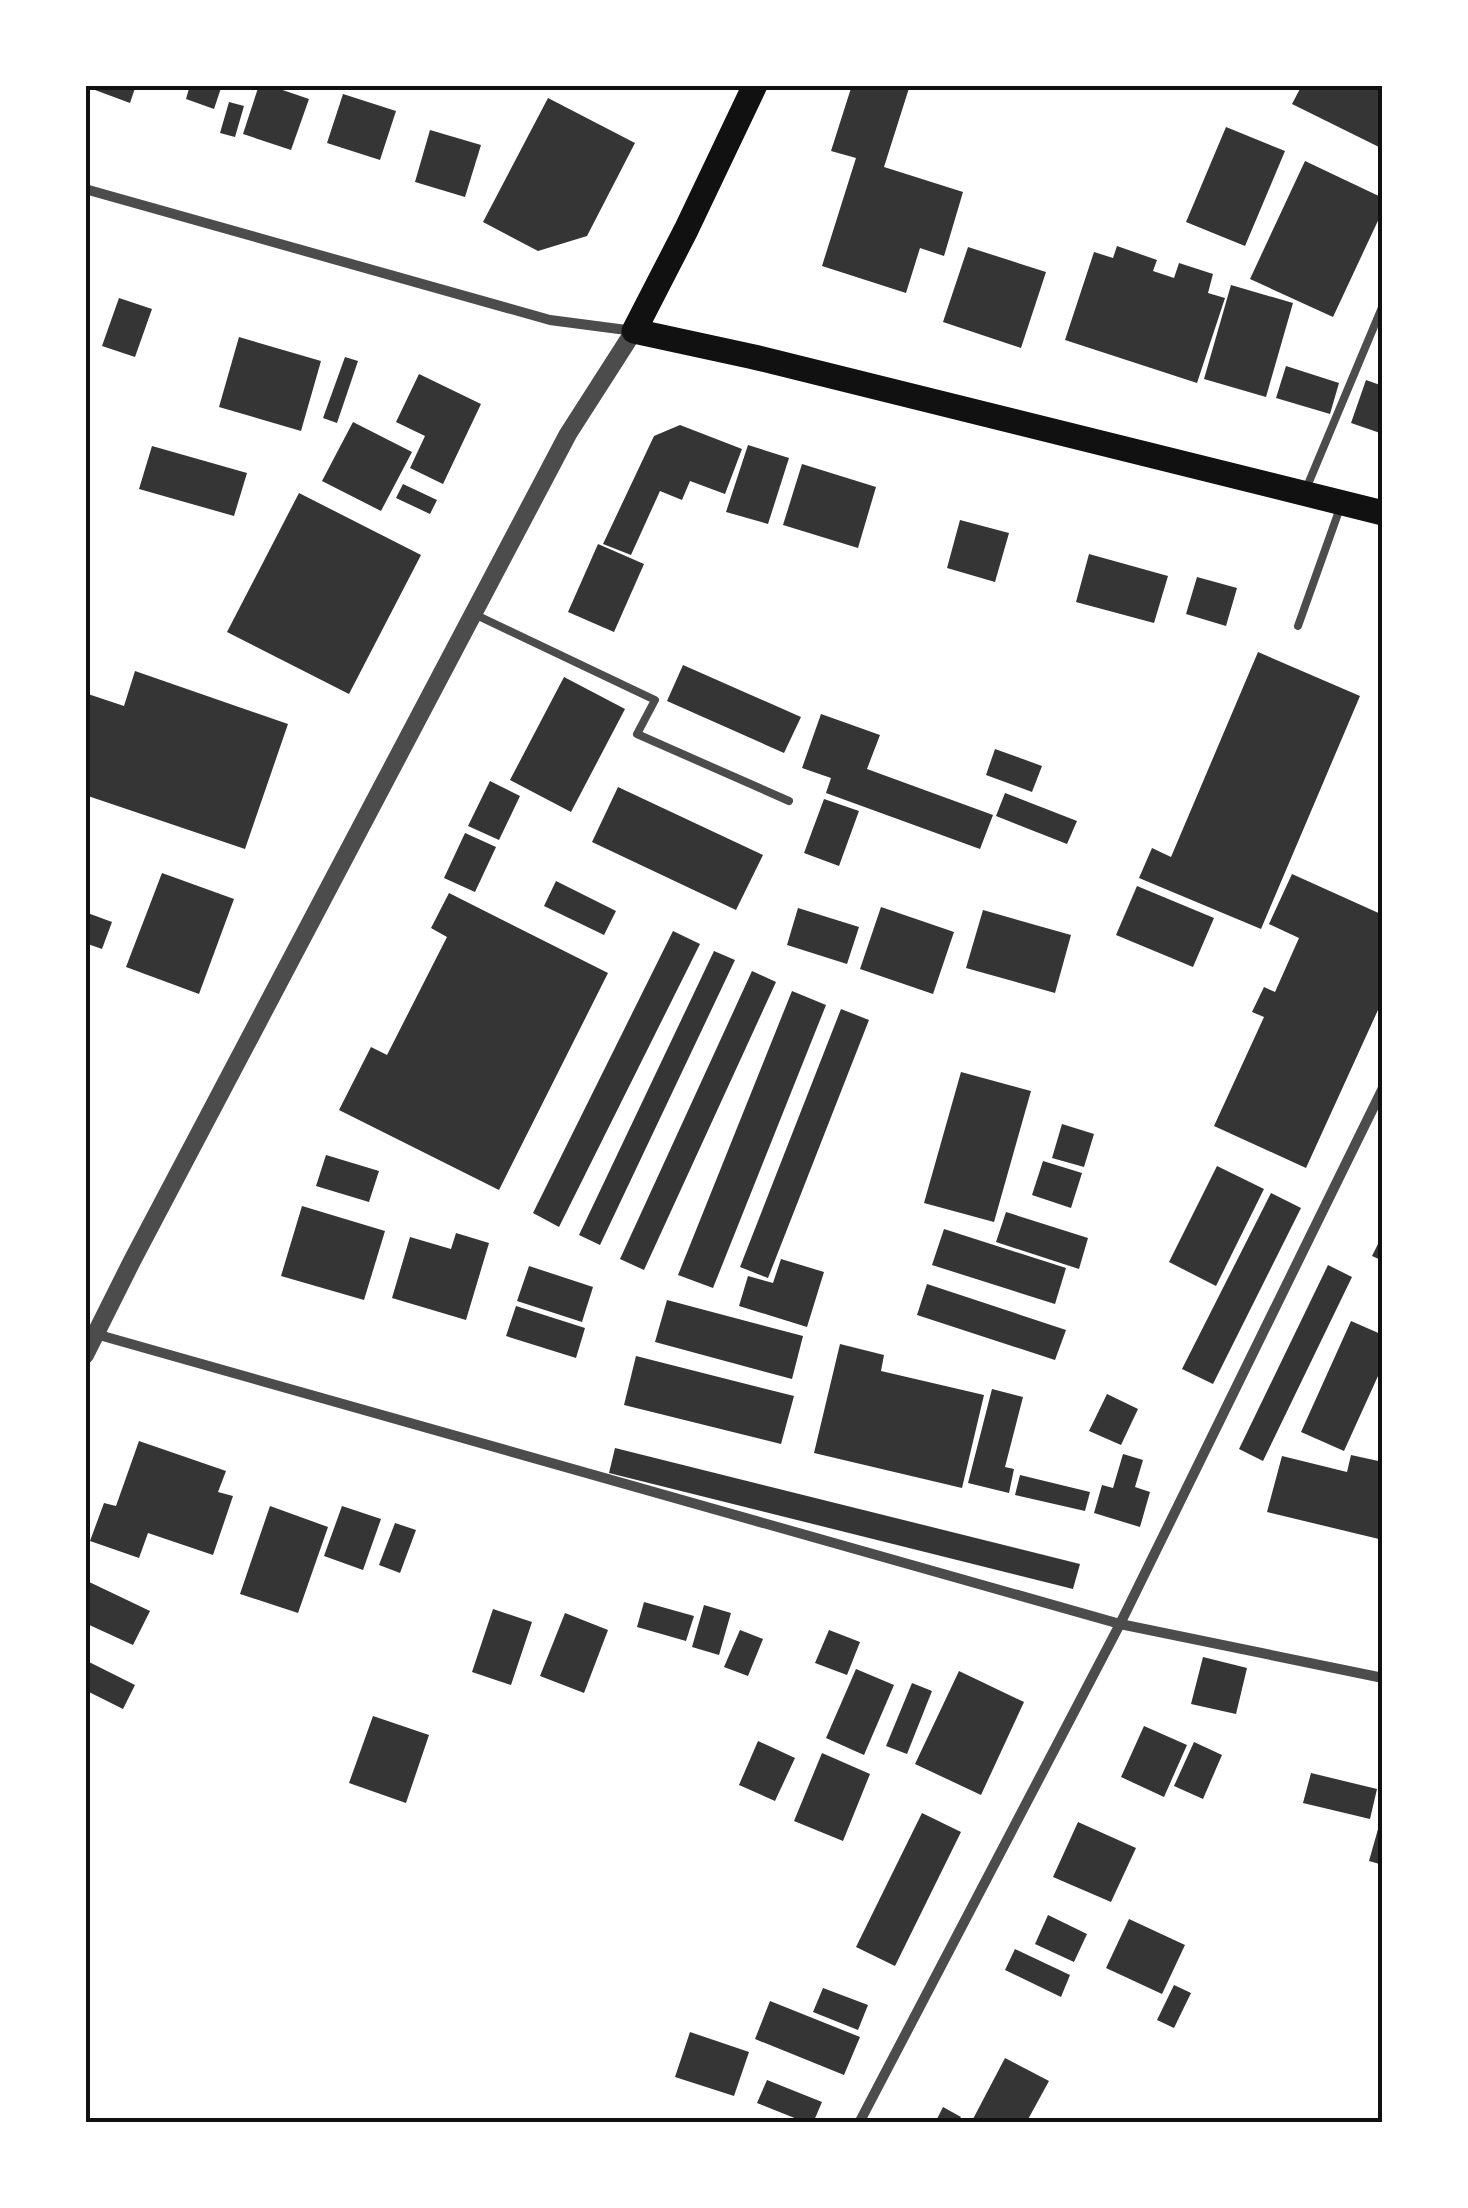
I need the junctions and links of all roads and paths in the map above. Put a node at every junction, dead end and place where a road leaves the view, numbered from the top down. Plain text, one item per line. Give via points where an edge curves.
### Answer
1 (755, 85) edge
2 (85, 189) edge
3 (1383, 305) edge
4 (634, 332) junction
5 (1304, 494) junction
6 (1342, 503) junction
7 (1383, 513) edge
8 (473, 614) junction
9 (1298, 626) dead end
10 (789, 801) dead end
11 (1383, 1088) edge
12 (90, 1332) edge
13 (85, 1355) edge
14 (1120, 1624) junction
15 (1383, 1678) edge
16 (860, 2123) edge

1 - 4 main road
2 - 4 street via 550,320
3 - 5 lane
4 - 5 main road
4 - 8 street via 568,434
5 - 6 main road
6 - 7 main road
6 - 9 lane
8 - 10 lane via 656,700 637,734
8 - 12 street
11 - 14 street
12 - 13 street
12 - 14 street
14 - 15 street
14 - 16 street

